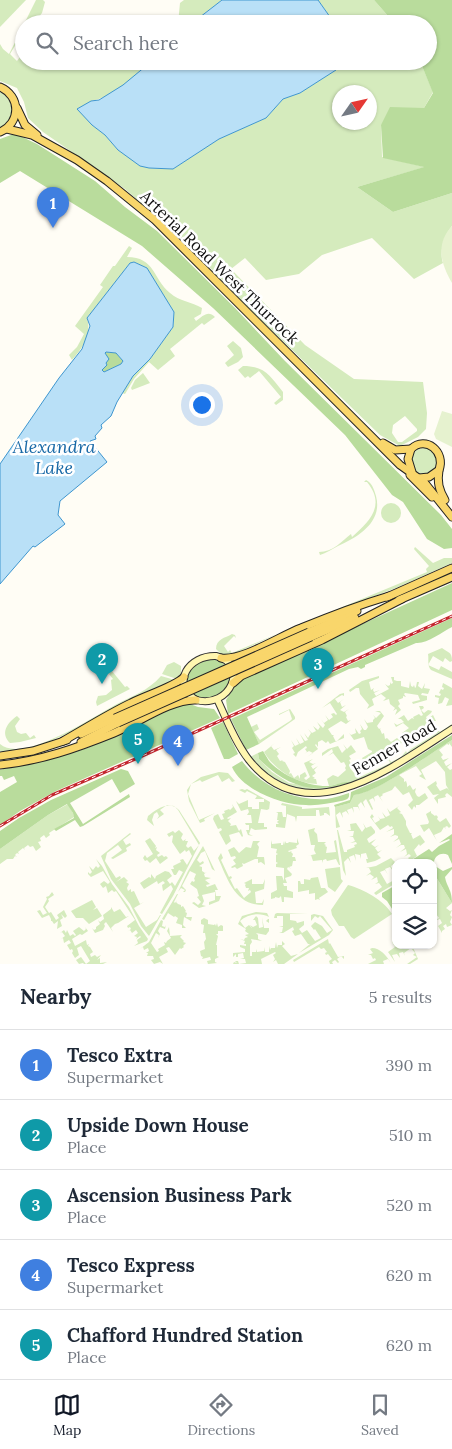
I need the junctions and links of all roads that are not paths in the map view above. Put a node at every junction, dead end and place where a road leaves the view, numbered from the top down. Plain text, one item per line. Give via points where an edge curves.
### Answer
1 (0, 87) edge
2 (16, 107) junction
3 (3, 131) edge
4 (41, 139) junction
5 (368, 431) junction
6 (411, 449) junction
7 (400, 465) junction
8 (439, 470) junction
9 (416, 476) junction
10 (452, 512) edge
11 (452, 517) edge
12 (452, 568) edge
13 (452, 578) edge
14 (389, 596) junction
15 (402, 599) junction
16 (310, 635) junction
17 (222, 658) junction
18 (184, 677) junction
19 (233, 683) junction
20 (217, 699) junction
21 (196, 700) junction
22 (116, 721) junction
23 (452, 729) edge
24 (63, 741) junction
25 (65, 750) junction
26 (0, 756) edge
27 (0, 765) edge

1 - 2 main road, Arterial Road West Thurrock via 12,95
2 - 3 main road via 15,118
2 - 4 main road, Arterial Road West Thurrock via 25,125
3 - 4 main road, Arterial Road West Thurrock via 23,132
4 - 5 main road, Arterial Road West Thurrock via 111,184 155,220
5 - 6 main road, Arterial Road West Thurrock via 395,450
5 - 7 main road, Arterial Road West Thurrock
6 - 8 main road via 420,444 434,447 440,459
6 - 9 main road via 408,463
7 - 9 main road, Arterial Road West Thurrock
7 - 11 main road
8 - 9 main road via 429,477
8 - 10 main road via 440,494
9 - 11 main road, Arterial Road West Thurrock
12 - 14 main road
13 - 15 main road
14 - 16 main road
14 - 17 main road via 299,628 241,655
15 - 16 main road
15 - 19 main road via 241,676
16 - 22 main road, bridge
17 - 18 main road via 209,656 197,660
17 - 19 main road via 232,670
18 - 21 main road via 184,689
18 - 24 main road
19 - 20 main road via 227,693
20 - 21 main road via 208,702
20 - 23 main road, Fenner Road via 240,746 258,770 283,786 307,793 335,792 362,783
21 - 25 main road via 178,703 117,732
22 - 24 main road
22 - 25 main road
24 - 26 main road via 33,751
25 - 27 main road via 38,759

